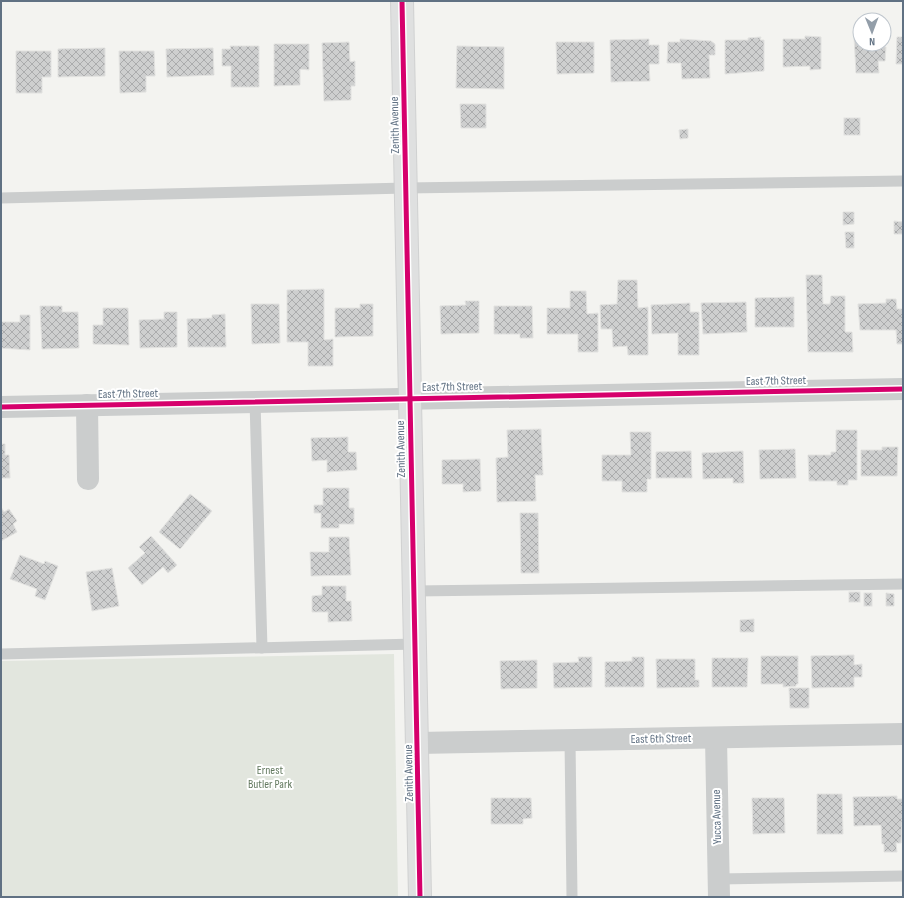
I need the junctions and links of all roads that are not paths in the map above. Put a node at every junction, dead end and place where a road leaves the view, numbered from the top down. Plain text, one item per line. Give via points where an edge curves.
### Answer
1 (402, 1) edge
2 (903, 181) edge
3 (406, 188) junction
4 (1, 198) edge
5 (903, 389) edge
6 (410, 398) junction
7 (255, 401) junction
8 (87, 405) junction
9 (1, 407) edge
10 (88, 479) dead end
11 (903, 584) edge
12 (415, 591) junction
13 (416, 644) junction
14 (262, 648) junction
15 (1, 654) edge
16 (903, 734) edge
17 (716, 738) junction
18 (570, 740) junction
19 (418, 743) junction
20 (903, 876) edge
21 (718, 888) edge
22 (420, 897) edge
23 (572, 897) edge

1 - 3 street, Zenith Avenue
2 - 3 lane
3 - 4 lane
3 - 6 street, Zenith Avenue
5 - 6 street, East 7th Street
6 - 7 street, East 7th Street
6 - 12 street, Zenith Avenue
7 - 8 street, East 7th Street
7 - 14 lane
8 - 9 street, East 7th Street
8 - 10 street
11 - 12 lane
12 - 13 street, Zenith Avenue
13 - 14 lane
13 - 19 street, Zenith Avenue
14 - 15 lane
16 - 17 street, East 6th Street
17 - 18 street, East 6th Street
17 - 21 street, Yucca Avenue
18 - 19 street, East 6th Street
18 - 23 lane
19 - 22 street, Zenith Avenue
20 - 21 lane

